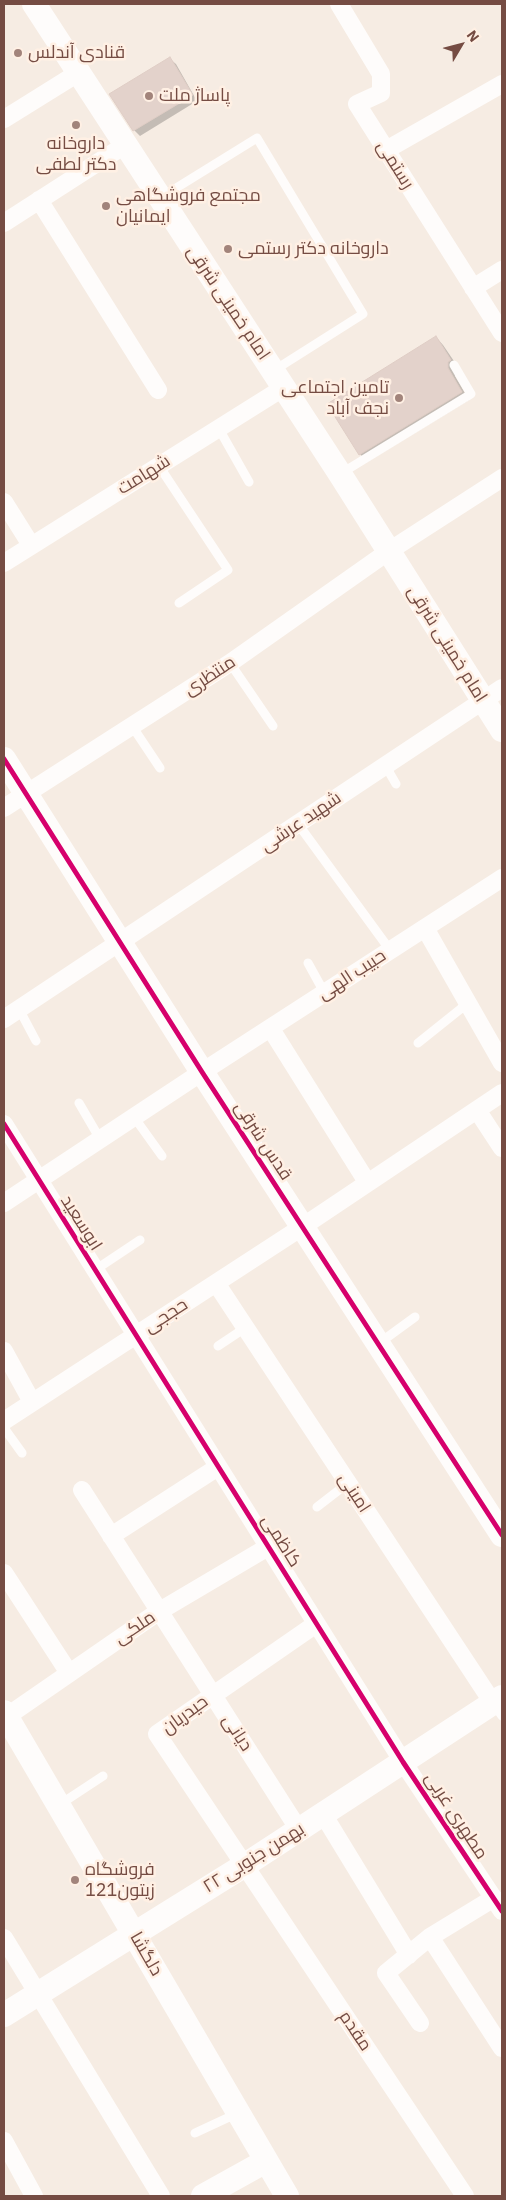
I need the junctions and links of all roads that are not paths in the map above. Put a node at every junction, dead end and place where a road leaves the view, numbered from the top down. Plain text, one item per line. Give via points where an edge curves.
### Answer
1 (34, 4) edge
2 (338, 4) edge
3 (78, 73) junction
4 (502, 84) edge
5 (4, 120) edge
6 (125, 145) junction
7 (386, 150) junction
8 (159, 199) junction
9 (39, 200) junction
10 (4, 223) edge
11 (502, 270) edge
12 (474, 288) junction
13 (502, 333) edge
14 (454, 365) dead end
15 (278, 380) junction
16 (158, 390) dead end
17 (219, 428) junction
18 (159, 466) junction
19 (340, 474) junction
20 (249, 482) dead end
21 (500, 484) edge
22 (4, 502) edge
23 (31, 545) junction
24 (389, 551) junction
25 (4, 563) edge
26 (180, 602) dead end
27 (230, 663) junction
28 (502, 688) edge
29 (482, 700) junction
30 (132, 726) junction
31 (273, 726) dead end
32 (502, 730) edge
33 (4, 759) edge
34 (385, 765) junction
35 (160, 768) dead end
36 (396, 784) dead end
37 (26, 794) junction
38 (4, 808) edge
39 (298, 824) junction
40 (502, 878) edge
41 (425, 928) junction
42 (120, 943) junction
43 (390, 950) junction
44 (308, 962) dead end
45 (324, 992) junction
46 (468, 1003) junction
47 (19, 1009) junction
48 (4, 1019) edge
49 (270, 1028) junction
50 (36, 1041) dead end
51 (418, 1043) dead end
52 (502, 1063) edge
53 (202, 1072) junction
54 (502, 1093) edge
55 (79, 1102) dead end
56 (477, 1110) junction
57 (134, 1117) junction
58 (4, 1124) edge
59 (100, 1140) junction
60 (502, 1148) edge
61 (162, 1156) dead end
62 (39, 1180) junction
63 (367, 1182) junction
64 (4, 1203) edge
65 (302, 1227) junction
66 (140, 1240) dead end
67 (94, 1270) junction
68 (216, 1283) junction
69 (415, 1317) dead end
70 (246, 1328) junction
71 (135, 1335) junction
72 (378, 1344) junction
73 (218, 1346) dead end
74 (4, 1351) edge
75 (32, 1402) junction
76 (4, 1420) edge
77 (4, 1428) edge
78 (22, 1453) dead end
79 (218, 1467) junction
80 (348, 1483) junction
81 (82, 1490) dead end
82 (317, 1507) dead end
83 (502, 1535) edge
84 (111, 1536) junction
85 (268, 1548) junction
86 (4, 1573) edge
87 (158, 1612) junction
88 (316, 1624) junction
89 (69, 1674) junction
90 (212, 1695) junction
91 (499, 1706) edge
92 (5, 1716) edge
93 (403, 1762) junction
94 (103, 1776) dead end
95 (58, 1805) junction
96 (323, 1814) junction
97 (298, 1830) junction
98 (245, 1865) junction
99 (498, 1905) edge
100 (134, 1932) junction
101 (430, 1937) junction
102 (4, 1938) edge
103 (409, 1955) junction
104 (38, 1993) junction
105 (4, 2015) edge
106 (420, 2023) dead end
107 (502, 2048) edge
108 (238, 2112) junction
109 (195, 2133) dead end
110 (4, 2141) edge
111 (266, 2162) junction
112 (34, 2196) edge
113 (161, 2196) edge
114 (203, 2196) edge
115 (286, 2196) edge
116 (464, 2196) edge

1 - 3 street, امام خمینی شرقی
2 - 7 street, رستمی via 382,74 381,93 357,104
3 - 5 street
3 - 6 street, امام خمینی شرقی
4 - 7 street
6 - 8 street, امام خمینی شرقی
6 - 9 street
7 - 12 street, رستمی
8 - 15 street, امام خمینی شرقی
8 - 15 lane via 257,138 363,314
9 - 10 street
9 - 16 street
11 - 12 street
12 - 13 street, رستمی
14 - 19 lane via 471,394
15 - 17 street, شهامت
15 - 19 street, امام خمینی شرقی
17 - 18 street, شهامت
17 - 20 lane
18 - 23 street, شهامت
18 - 26 lane via 228,570
19 - 24 street, امام خمینی شرقی
21 - 24 street, منتظری
22 - 23 street
23 - 25 street, شهامت
24 - 27 street, منتظری
24 - 29 street, امام خمینی شرقی
27 - 30 street, منتظری
27 - 31 lane
28 - 29 street, شهید عرشی
29 - 32 street, امام خمینی شرقی
29 - 34 street, شهید عرشی
30 - 35 lane
30 - 37 street, منتظری
33 - 37 street, قدس شرقی
34 - 36 lane
34 - 39 street, شهید عرشی
37 - 38 street, منتظری
37 - 42 street, قدس شرقی
39 - 42 street, شهید عرشی
39 - 43 lane
40 - 41 street, حبیب الهی
41 - 43 street, حبیب الهی
41 - 46 street
42 - 47 street, شهید عرشی
42 - 53 street, قدس شرقی
43 - 45 street, حبیب الهی
44 - 45 lane
45 - 49 street, حبیب الهی
46 - 51 lane
46 - 52 street
47 - 48 street, شهید عرشی
47 - 50 lane
49 - 53 street, حبیب الهی
49 - 63 street
53 - 57 street, حبیب الهی
53 - 65 street, قدس شرقی
54 - 56 street, حججی
55 - 59 lane
56 - 60 street
56 - 63 street, حججی
57 - 59 street, حبیب الهی
57 - 61 lane
58 - 62 street, ابوسعید
59 - 62 street, حبیب الهی
62 - 64 street, حبیب الهی
62 - 67 street, ابوسعید
63 - 65 street, حججی
65 - 68 street, حججی
65 - 72 street, قدس شرقی
66 - 67 lane
67 - 71 street, ابوسعید
68 - 70 street, امینی
68 - 71 street, حججی
69 - 72 lane
70 - 73 lane
70 - 80 street, امینی
71 - 75 street, حججی
71 - 79 street, کاظمی
72 - 83 street, قدس شرقی
74 - 75 street
75 - 76 street, حججی
77 - 78 lane
79 - 84 street
79 - 85 street, کاظمی
80 - 82 lane
80 - 91 street, امینی
81 - 84 street, دیانی
84 - 87 street, دیانی
85 - 87 street, ملکی
85 - 88 street, کاظمی
86 - 89 street
87 - 89 street, ملکی
87 - 90 street, دیانی
88 - 90 street, حیدریان
88 - 93 street, کاظمی
89 - 92 street, ملکی
90 - 97 street, دیانی
90 - 98 street, حیدریان via 157,1734
91 - 93 street, ۲۲ بهمن جنوبی
92 - 95 street, دلگشا
93 - 96 street, ۲۲ بهمن جنوبی
93 - 99 street, مطهری غربی
94 - 95 lane
95 - 100 street, دلگشا
96 - 97 street, ۲۲ بهمن جنوبی
96 - 103 street
97 - 98 street, ۲۲ بهمن جنوبی
98 - 100 street, ۲۲ بهمن جنوبی
98 - 116 street, مقدم
99 - 101 street
100 - 104 street, ۲۲ بهمن جنوبی
100 - 108 street, دلگشا
101 - 103 street
101 - 107 street
102 - 104 street
103 - 106 street via 386,1973
104 - 105 street, ۲۲ بهمن جنوبی
104 - 113 street
108 - 109 lane
108 - 111 street, دلگشا
110 - 112 street
111 - 114 street
111 - 115 street, دلگشا

